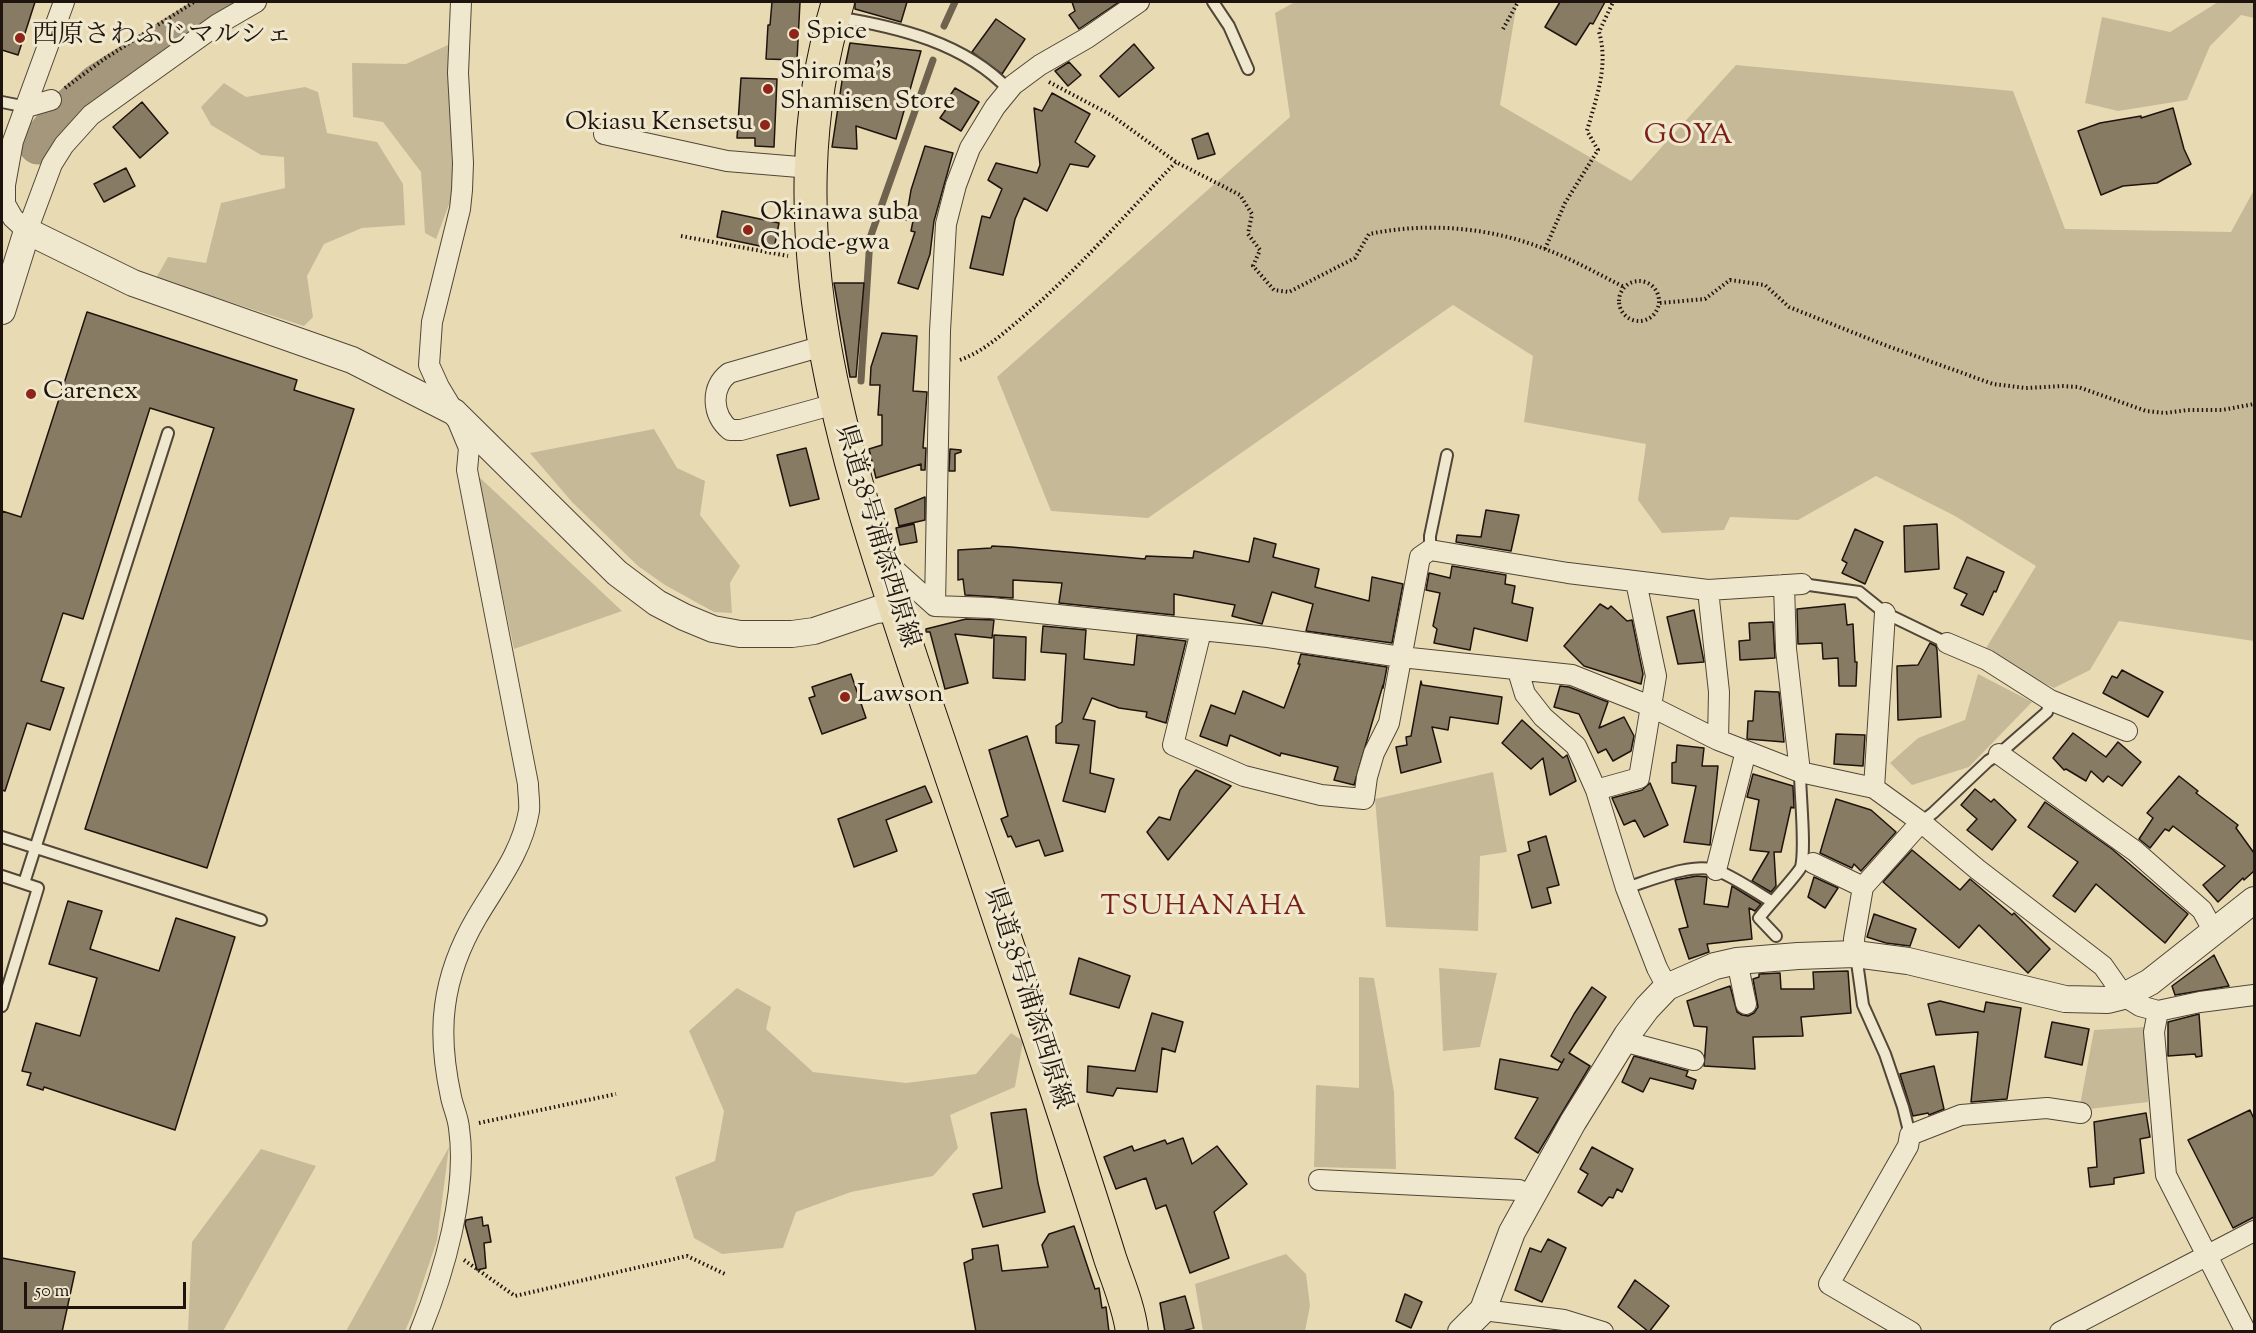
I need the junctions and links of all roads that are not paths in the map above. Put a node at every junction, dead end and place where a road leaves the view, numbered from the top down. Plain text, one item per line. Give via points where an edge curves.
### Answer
1 (64, 2) edge
2 (256, 2) edge
3 (461, 2) edge
4 (1139, 2) edge
5 (1213, 2) edge
6 (835, 9) edge
7 (1248, 69) dead end
8 (1009, 90) junction
9 (51, 100) road end
10 (2, 102) edge
11 (27, 106) junction
12 (604, 134) dead end
13 (7, 139) edge
14 (811, 168) junction
15 (27, 231) junction
16 (2, 311) edge
17 (823, 346) junction
18 (835, 404) junction
19 (454, 412) junction
20 (168, 433) dead end
21 (1447, 456) dead end
22 (1430, 550) junction
23 (1636, 582) junction
24 (1793, 585) junction
25 (1708, 590) junction
26 (935, 606) junction
27 (894, 608) junction
28 (1885, 613) junction
29 (1201, 630) junction
30 (1947, 643) joint
31 (1401, 657) junction
32 (1518, 671) junction
33 (2050, 700) junction
34 (1650, 706) junction
35 (2127, 731) dead end
36 (1718, 740) junction
37 (1746, 751) junction
38 (1999, 754) junction
39 (1800, 772) junction
40 (1874, 788) junction
41 (1596, 790) junction
42 (1920, 822) junction
43 (2, 837) edge
44 (36, 848) junction
45 (1813, 863) dead end
46 (1716, 870) junction
47 (2, 876) edge
48 (24, 883) junction
49 (1863, 887) junction
50 (1626, 888) junction
51 (2254, 900) edge
52 (1771, 901) junction
53 (261, 920) dead end
54 (2214, 932) junction
55 (1776, 936) dead end
56 (1856, 954) junction
57 (1737, 961) junction
58 (1667, 987) junction
59 (2254, 995) edge
60 (2124, 996) junction
61 (1746, 1004) dead end
62 (2, 1006) edge
63 (2158, 1011) junction
64 (1623, 1041) junction
65 (1694, 1060) dead end
66 (2081, 1113) dead end
67 (1910, 1135) junction
68 (1319, 1180) dead end
69 (1532, 1196) junction
70 (2254, 1231) edge
71 (2208, 1255) junction
72 (1483, 1310) junction
73 (420, 1332) edge
74 (1132, 1332) edge
75 (1461, 1332) edge
76 (1603, 1332) edge
77 (1911, 1332) edge
78 (2060, 1332) edge
79 (2247, 1332) edge

1 - 11 street
2 - 15 street via 218,24 91,116 52,164
3 - 19 street via 458,73 462,190 432,322 429,365
4 - 8 street via 1030,72
5 - 7 lane via 1229,26
6 - 8 lane via 944,45 996,77
6 - 14 main road, 県道38号浦添西原線 via 821,65
8 - 26 street via 970,148 946,224 939,362
9 - 11 street
10 - 11 lane
11 - 13 street
12 - 14 street via 727,161
13 - 15 street via 5,204 13,219
14 - 17 main road, 県道38号浦添西原線 via 812,260
15 - 16 street
15 - 19 street via 133,283 352,360
17 - 18 main road, 県道38号浦添西原線
17 - 18 street via 729,373 720,380 715,409 730,430 741,430
18 - 27 main road, 県道38号浦添西原線
19 - 27 street via 617,573 657,603 684,617 713,629 740,634 792,634
19 - 73 street via 469,448 467,470 528,784 529,811 514,858 476,918 456,959 445,1006 446,1064 459,1127 460,1162 455,1219
20 - 44 lane
21 - 22 lane
22 - 23 street
22 - 31 street via 1420,557
23 - 25 street
23 - 34 street via 1656,676
24 - 25 street
24 - 28 lane via 1858,592
24 - 39 street via 1786,649
25 - 36 street via 1719,692
26 - 27 street via 896,571
26 - 29 street via 991,608
27 - 74 main road, 県道38号浦添西原線 via 1083,1170
28 - 30 lane
28 - 40 street
29 - 31 street
29 - 31 street via 1173,745 1244,776 1321,795 1364,799 1374,753 1389,723
30 - 33 street via 1987,660
31 - 32 street
32 - 34 street via 1572,675
32 - 41 street via 1525,694 1543,717 1576,746
33 - 35 street
33 - 38 lane via 2047,712
34 - 36 street
34 - 41 street via 1639,778
36 - 37 street
37 - 39 street
37 - 46 street
38 - 42 lane
38 - 54 street via 2135,851 2202,910
39 - 40 street
39 - 52 lane via 1800,868
40 - 42 street
41 - 50 street
42 - 49 street
42 - 60 street via 2103,966
43 - 44 lane
44 - 48 lane
44 - 53 lane
45 - 49 street
46 - 50 lane via 1690,869
46 - 52 lane
47 - 48 lane
48 - 62 lane via 38,888
49 - 56 street via 1854,939
50 - 58 street
51 - 54 street
52 - 55 lane via 1760,918
54 - 60 street via 2159,975
56 - 57 street
56 - 60 street via 1908,961 2065,999 2095,1001
56 - 67 lane via 1863,1005 1885,1054
57 - 58 street
57 - 61 street
58 - 64 street
59 - 63 street
60 - 63 street
63 - 71 street via 2154,1032 2166,1175
64 - 65 street
64 - 69 street
66 - 67 street via 2047,1108 1961,1115
67 - 77 street via 1908,1146 1830,1284
68 - 69 street via 1518,1190
69 - 72 street via 1512,1232
70 - 71 street
71 - 78 street
71 - 79 street
72 - 75 street
72 - 76 street via 1564,1320

